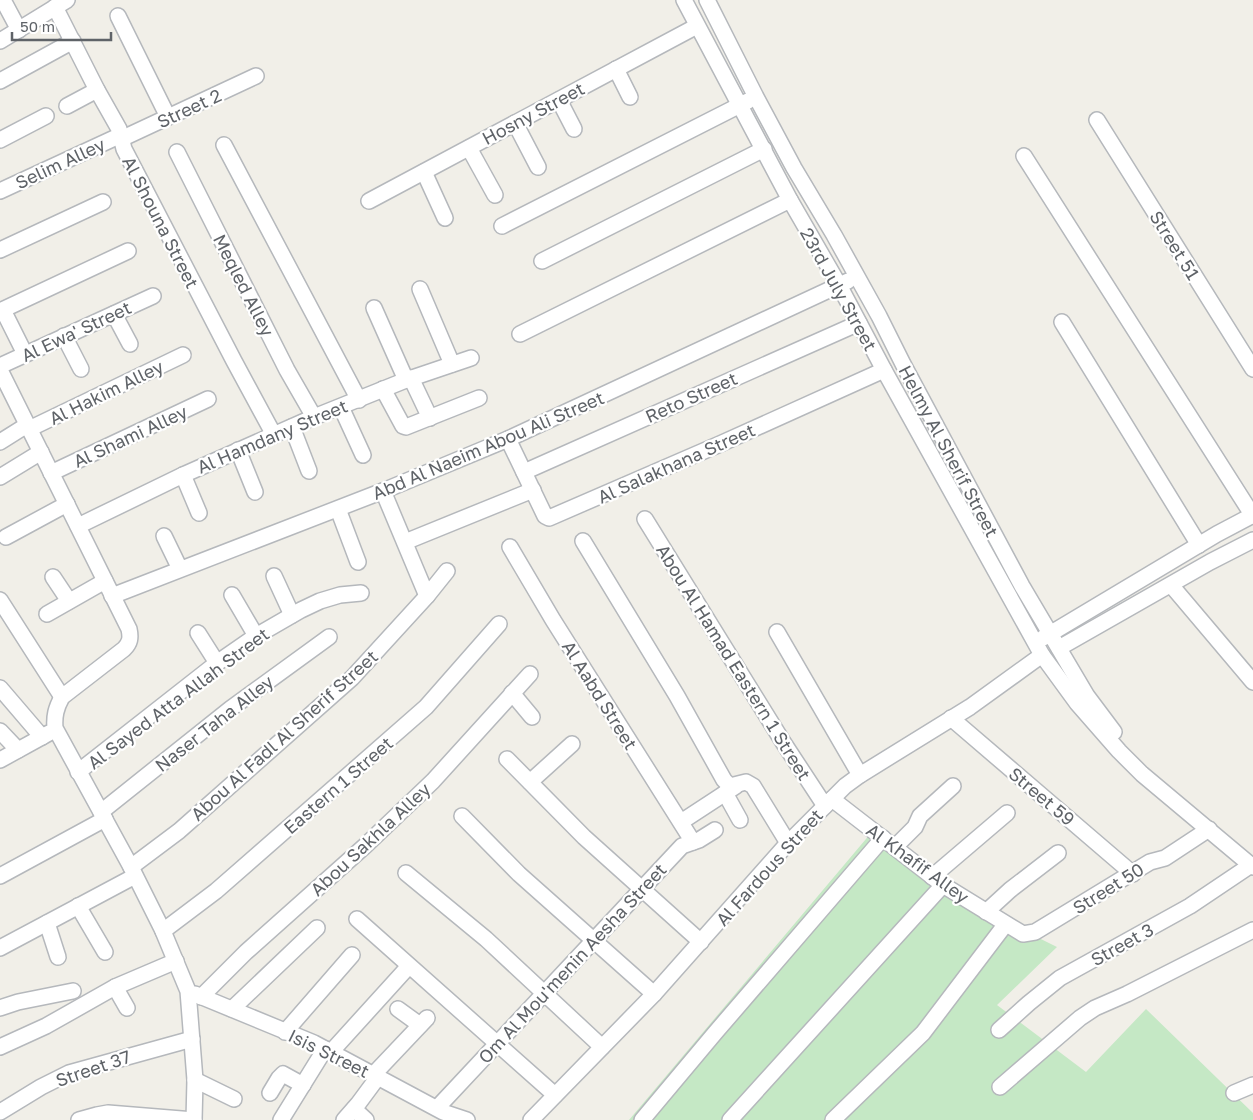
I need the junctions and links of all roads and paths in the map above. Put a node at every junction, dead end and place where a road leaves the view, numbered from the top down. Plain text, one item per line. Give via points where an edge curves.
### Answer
1 (3, 0) edge
2 (684, 0) edge
3 (707, 0) edge
4 (61, 3) edge
5 (118, 16) dead end
6 (697, 26) junction
7 (19, 30) junction
8 (0, 41) edge
9 (73, 41) junction
10 (616, 70) junction
11 (256, 76) dead end
12 (0, 81) edge
13 (97, 90) junction
14 (630, 97) dead end
15 (756, 97) junction
16 (559, 100) junction
17 (740, 105) junction
18 (68, 106) dead end
19 (46, 116) dead end
20 (168, 117) junction
21 (1097, 120) dead end
22 (516, 123) junction
23 (574, 129) dead end
24 (121, 137) junction
25 (0, 140) edge
26 (224, 145) dead end
27 (469, 148) junction
28 (764, 149) junction
29 (177, 152) dead end
30 (1024, 156) dead end
31 (538, 167) dead end
32 (424, 172) junction
33 (0, 191) edge
34 (495, 195) dead end
35 (790, 200) junction
36 (369, 201) dead end
37 (103, 202) dead end
38 (445, 218) dead end
39 (502, 226) dead end
40 (0, 250) edge
41 (128, 251) dead end
42 (542, 261) dead end
43 (856, 276) junction
44 (839, 286) junction
45 (420, 289) dead end
46 (153, 296) dead end
47 (374, 308) dead end
48 (1, 310) edge
49 (114, 314) junction
50 (1062, 322) dead end
51 (859, 323) junction
52 (520, 334) dead end
53 (64, 336) junction
54 (130, 344) dead end
55 (25, 354) junction
56 (184, 355) dead end
57 (471, 358) dead end
58 (452, 364) junction
59 (0, 366) edge
60 (81, 369) dead end
61 (1253, 369) edge
62 (0, 370) edge
63 (884, 370) junction
64 (409, 379) junction
65 (383, 389) junction
66 (479, 398) dead end
67 (208, 399) dead end
68 (358, 400) junction
69 (341, 407) junction
70 (314, 417) junction
71 (430, 418) junction
72 (28, 427) junction
73 (292, 427) junction
74 (274, 434) junction
75 (508, 439) junction
76 (0, 442) edge
77 (238, 450) junction
78 (41, 452) junction
79 (363, 455) dead end
80 (309, 471) dead end
81 (524, 472) junction
82 (51, 473) junction
83 (183, 475) junction
84 (0, 477) edge
85 (532, 490) junction
86 (383, 491) junction
87 (255, 492) dead end
88 (66, 504) junction
89 (338, 509) junction
90 (199, 512) dead end
91 (1253, 515) edge
92 (645, 519) dead end
93 (78, 526) junction
94 (164, 536) dead end
95 (6, 537) dead end
96 (1253, 540) edge
97 (583, 541) dead end
98 (405, 542) junction
99 (1199, 545) junction
100 (510, 547) dead end
101 (358, 562) dead end
102 (180, 569) junction
103 (447, 571) dead end
104 (274, 576) dead end
105 (53, 577) dead end
106 (104, 580) junction
107 (1171, 585) junction
108 (361, 594) dead end
109 (232, 595) dead end
110 (112, 596) junction
111 (427, 596) junction
112 (0, 600) edge
113 (69, 601) junction
114 (47, 614) dead end
115 (292, 615) junction
116 (499, 624) dead end
117 (777, 632) dead end
118 (198, 633) dead end
119 (1050, 634) junction
120 (256, 636) junction
121 (329, 637) dead end
122 (1038, 648) junction
123 (1059, 648) junction
124 (218, 663) junction
125 (1067, 663) junction
126 (1054, 672) junction
127 (530, 674) dead end
128 (1253, 682) edge
129 (0, 688) edge
130 (512, 693) junction
131 (62, 697) junction
132 (532, 717) dead end
133 (951, 718) junction
134 (55, 728) junction
135 (0, 731) edge
136 (42, 737) junction
137 (572, 744) dead end
138 (18, 750) junction
139 (507, 759) dead end
140 (0, 760) edge
141 (78, 772) junction
142 (860, 775) junction
143 (530, 782) junction
144 (953, 786) dead end
145 (730, 789) junction
146 (828, 802) junction
147 (1007, 813) dead end
148 (103, 815) junction
149 (462, 816) dead end
150 (740, 820) dead end
151 (680, 822) junction
152 (1208, 829) junction
153 (715, 830) dead end
154 (693, 842) junction
155 (889, 842) junction
156 (788, 843) junction
157 (1058, 853) dead end
158 (1252, 863) edge
159 (133, 871) junction
160 (406, 872) dead end
161 (1133, 874) junction
162 (0, 876) edge
163 (938, 881) junction
164 (640, 888) junction
165 (78, 906) junction
166 (986, 912) junction
167 (357, 919) dead end
168 (46, 923) junction
169 (1005, 925) junction
170 (318, 928) dead end
171 (1253, 930) edge
172 (163, 931) junction
173 (592, 940) junction
174 (701, 942) junction
175 (0, 948) edge
176 (105, 952) dead end
177 (352, 955) dead end
178 (58, 957) dead end
179 (176, 961) junction
180 (409, 966) junction
181 (115, 987) junction
182 (73, 991) dead end
183 (544, 992) junction
184 (195, 994) junction
185 (654, 994) junction
186 (0, 1008) edge
187 (127, 1008) dead end
188 (398, 1009) dead end
189 (232, 1010) junction
190 (999, 1030) dead end
191 (285, 1032) junction
192 (192, 1039) junction
193 (496, 1043) junction
194 (602, 1046) junction
195 (0, 1047) edge
196 (328, 1050) junction
197 (376, 1076) junction
198 (195, 1080) junction
199 (303, 1085) junction
200 (1253, 1085) edge
201 (1000, 1087) dead end
202 (270, 1093) dead end
203 (1234, 1093) dead end
204 (555, 1095) junction
205 (234, 1099) dead end
206 (0, 1112) edge
207 (439, 1113) edge
208 (349, 1114) edge
209 (79, 1120) edge
210 (194, 1120) edge
211 (281, 1120) edge
212 (366, 1120) edge
213 (468, 1120) edge
214 (531, 1120) edge
215 (642, 1120) edge
216 (730, 1120) edge
217 (833, 1120) edge

1 - 7 street
2 - 6 street, 23rd July Street
3 - 15 street, Helmy Al Sherif Street
4 - 7 street
4 - 9 street, Al Shouna Street
5 - 20 street
6 - 10 street, Hosny Street
6 - 17 street, 23rd July Street
7 - 8 street
9 - 12 street
9 - 13 street, Al Shouna Street
10 - 14 street
10 - 16 street, Hosny Street
11 - 20 street, Street 2
13 - 18 street
13 - 24 street, Al Shouna Street
15 - 17 street
15 - 43 street, Helmy Al Sherif Street
16 - 22 street, Hosny Street
16 - 23 street
17 - 28 street, 23rd July Street
17 - 39 street
19 - 25 street
20 - 24 street, Street 2
21 - 61 street, Street 51
22 - 27 street, Hosny Street
22 - 31 street
24 - 33 street, Selim Alley
24 - 74 street, Al Shouna Street via 124,149
26 - 68 street
27 - 32 street, Hosny Street
27 - 34 street
28 - 35 street, 23rd July Street
28 - 42 street
29 - 70 street, Meqled Alley
30 - 91 street
32 - 36 street, Hosny Street
32 - 38 street
35 - 44 street, 23rd July Street
35 - 52 street
37 - 40 street
41 - 48 street
43 - 44 street, Abd Al Naeim Abou Ali Street
43 - 119 street, Helmy Al Sherif Street
44 - 51 street, 23rd July Street
44 - 75 street, Abd Al Naeim Abou Ali Street
45 - 58 street
46 - 49 street, Al Ewa' Street
47 - 64 street
48 - 55 street
49 - 53 street, Al Ewa' Street
49 - 54 street
50 - 99 street
51 - 63 street, 23rd July Street
51 - 81 street, Reto Street
53 - 55 street, Al Ewa' Street
53 - 60 street
55 - 59 street, Al Ewa' Street
56 - 72 street, Al Hakim Alley
57 - 58 street, Al Hamdany Street
58 - 64 street, Al Hamdany Street
62 - 72 street
63 - 85 street, Al Salakhana Street via 549,518
63 - 122 street, 23rd July Street
64 - 65 street, Al Hamdany Street
64 - 71 street
65 - 68 street, Al Hamdany Street
65 - 71 street via 403,426
66 - 71 street
67 - 82 street, Al Shami Alley
68 - 69 street, Al Hamdany Street
69 - 70 street, Al Hamdany Street
69 - 79 street
70 - 73 street, Al Hamdany Street
72 - 76 street, Al Hakim Alley
72 - 78 street
73 - 74 street, Al Hamdany Street
73 - 80 street
74 - 77 street, Al Hamdany Street
75 - 81 street, Al Salakhana Street
75 - 86 street, Abd Al Naeim Abou Ali Street
77 - 83 street, Al Hamdany Street
77 - 87 street
78 - 82 street
78 - 84 street
81 - 85 street, Al Salakhana Street
82 - 88 street
83 - 90 street
83 - 93 street, Al Hamdany Street
85 - 98 street
86 - 89 street, Abd Al Naeim Abou Ali Street
86 - 98 street
88 - 93 street
88 - 95 street
89 - 101 street
89 - 102 street, Abd Al Naeim Abou Ali Street
91 - 99 street, Al Fardous Street
92 - 146 street, Abou Al Hamad Eastern 1 Street via 782,742
93 - 106 street
94 - 102 street
96 - 107 street
97 - 145 street
98 - 111 street
99 - 119 street, Al Fardous Street
100 - 151 street, Al Aabd Street
102 - 110 street, Abd Al Naeim Abou Ali Street
103 - 111 street, Abou Al Fadl Al Sherif Street
104 - 115 street
105 - 113 street
106 - 110 street
106 - 113 street
107 - 123 street
107 - 128 street
108 - 115 street, Al Sayed Atta Allah Street via 320,601
109 - 120 street
110 - 131 street via 129,629 129,644
111 - 159 street, Abou Al Fadl Al Sherif Street via 352,678
112 - 131 street
113 - 114 street
115 - 120 street, Al Sayed Atta Allah Street
116 - 172 street, Eastern 1 Street via 426,707 216,891
117 - 142 street
118 - 124 street
119 - 122 street, Al Fardous Street
119 - 123 street, Helmy Al Sherif Street
120 - 124 street, Al Sayed Atta Allah Street
121 - 148 street, Naser Taha Alley via 230,709
122 - 126 street
122 - 133 street, Al Fardous Street via 970,706
123 - 125 street, Helmy Al Sherif Street
124 - 141 street, Al Sayed Atta Allah Street
125 - 126 street
125 - 158 street, Helmy Al Sherif Street via 1096,709 1127,746
126 - 152 street via 1119,751
127 - 130 street, Abou Sakhla Alley
129 - 136 street
130 - 132 street
130 - 184 street, Abou Sakhla Alley via 433,781 366,845
131 - 134 street via 56,712
133 - 142 street, Al Fardous Street
133 - 161 street, Street 59
134 - 136 street
134 - 141 street
135 - 138 street
136 - 138 street
137 - 143 street
138 - 140 street
139 - 143 street
141 - 148 street
142 - 146 street, Al Fardous Street
143 - 164 street
144 - 155 street via 920,816 915,827
145 - 150 street
145 - 151 street
145 - 156 street via 746,782 753,786
146 - 155 street, Al Khafif Alley
146 - 156 street, Al Fardous Street
147 - 163 street
148 - 159 street
148 - 162 street
149 - 173 street via 519,874
151 - 154 street, Al Aabd Street
152 - 158 street
152 - 161 street, Street 50 via 1165,858 1150,862
153 - 154 street, Om Al Mou'menin Aesha Street
154 - 164 street, Om Al Mou'menin Aesha Street via 682,846
155 - 163 street, Al Khafif Alley
155 - 215 street via 733,1012
156 - 174 street, Al Fardous Street
157 - 166 street
158 - 190 street, Street 3 via 1197,902 1060,978
159 - 165 street, Abou Al Fadl Al Sherif Street
159 - 172 street
160 - 183 street
161 - 169 street, Street 50 via 1035,932 1022,934
163 - 166 street, Al Khafif Alley
163 - 216 street
164 - 173 street, Om Al Mou'menin Aesha Street
164 - 174 street
165 - 168 street, Abou Al Fadl Al Sherif Street
165 - 176 street
166 - 169 street, Al Khafif Alley
167 - 180 street
168 - 175 street, Abou Al Fadl Al Sherif Street
168 - 178 street
169 - 217 street via 923,1033
170 - 189 street
171 - 201 street via 1095,1008
172 - 179 street
173 - 183 street, Om Al Mou'menin Aesha Street
173 - 185 street
174 - 185 street, Al Fardous Street
177 - 191 street
179 - 181 street
179 - 184 street
180 - 193 street
180 - 196 street
181 - 187 street
181 - 195 street via 46,1026
182 - 186 street
183 - 193 street, Om Al Mou'menin Aesha Street
183 - 194 street
184 - 189 street, Isis Street
184 - 192 street
185 - 194 street, Al Fardous Street
188 - 197 street via 423,1022
189 - 191 street, Isis Street
191 - 196 street, Isis Street
192 - 198 street
192 - 206 street, Street 37 via 69,1073
193 - 204 street
193 - 207 street, Om Al Mou'menin Aesha Street
194 - 204 street, Al Fardous Street
196 - 197 street, Isis Street
196 - 199 street
197 - 207 street, Isis Street
197 - 208 street
198 - 205 street
198 - 210 street
199 - 202 street via 283,1074
199 - 211 street
200 - 203 street
204 - 214 street, Al Fardous Street
207 - 213 street, Isis Street
208 - 212 street
209 - 210 street via 108,1113

